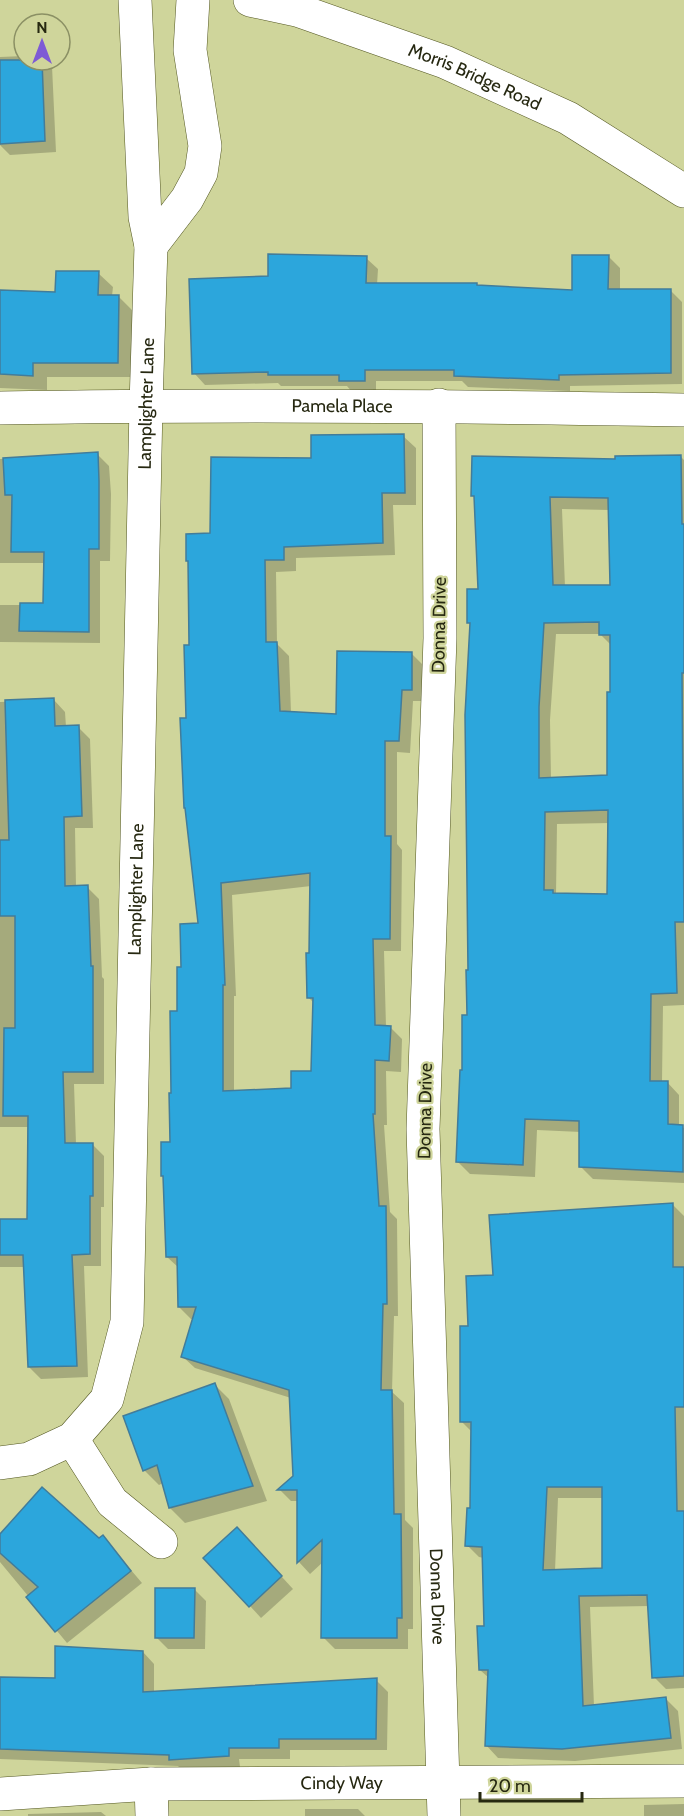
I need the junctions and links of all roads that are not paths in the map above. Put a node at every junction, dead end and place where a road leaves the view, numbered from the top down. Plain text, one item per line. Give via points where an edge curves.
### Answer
1 (135, 0) edge
2 (193, 0) edge
3 (250, 0) edge
4 (684, 191) edge
5 (151, 246) junction
6 (146, 405) junction
7 (439, 405) junction
8 (0, 408) edge
9 (684, 410) edge
10 (72, 1439) junction
11 (0, 1463) edge
12 (161, 1542) dead end
13 (684, 1781) edge
14 (444, 1783) junction
15 (0, 1794) edge
16 (152, 1800) edge
17 (444, 1816) edge

1 - 5 street, Lamplighter Lane via 145,217
2 - 5 street via 190,50 205,147 201,173 187,199
3 - 4 street, Morris Bridge Road via 297,10 446,62 568,118
5 - 6 street, Lamplighter Lane
6 - 7 street, Pamela Place
6 - 8 street, Pamela Place
6 - 10 street, Lamplighter Lane via 128,1322 107,1399
7 - 9 street, Pamela Place
7 - 14 street, Donna Drive via 440,638 423,1129
10 - 11 street, Lamplighter Lane via 29,1459
10 - 12 street via 112,1502
13 - 14 street, Cindy Way
14 - 16 street, Cindy Way
14 - 17 street, Donna Drive
15 - 16 street, Cindy Way

